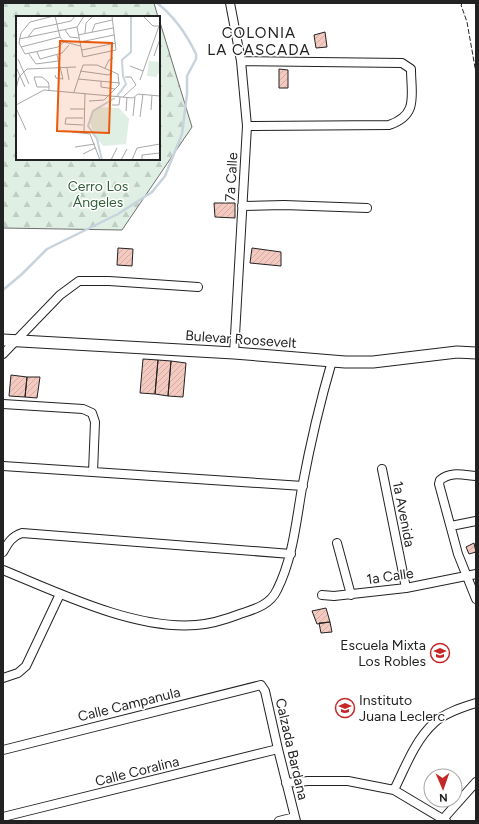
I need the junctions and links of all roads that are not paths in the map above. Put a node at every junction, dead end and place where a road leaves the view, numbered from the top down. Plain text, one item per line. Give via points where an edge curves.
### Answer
1 (230, 3) edge
2 (241, 61) junction
3 (246, 126) junction
4 (242, 206) junction
5 (367, 208) dead end
6 (198, 287) dead end
7 (3, 340) edge
8 (15, 341) junction
9 (234, 353) junction
10 (476, 353) edge
11 (3, 354) edge
12 (332, 361) junction
13 (3, 404) edge
14 (3, 466) edge
15 (382, 469) dead end
16 (93, 472) junction
17 (476, 476) edge
18 (303, 486) junction
19 (476, 521) edge
20 (451, 526) junction
21 (337, 543) dead end
22 (3, 552) edge
23 (291, 554) junction
24 (3, 570) edge
25 (476, 574) edge
26 (464, 576) junction
27 (406, 588) junction
28 (60, 594) junction
29 (322, 595) dead end
30 (351, 595) junction
31 (476, 599) edge
32 (3, 678) edge
33 (261, 685) joint
34 (476, 703) edge
35 (278, 749) junction
36 (3, 750) edge
37 (476, 782) edge
38 (286, 783) junction
39 (394, 790) junction
40 (3, 818) edge
41 (296, 819) edge
42 (445, 820) edge
43 (279, 821) edge

1 - 2 street, 7a Calle
2 - 3 street, 7a Calle
2 - 3 street via 402,63 411,69 411,107 407,116 399,122 388,125
3 - 4 street, 7a Calle
4 - 5 street
4 - 9 street, 7a Calle
6 - 8 street via 80,281 60,295
7 - 8 main road, Bulevar Roosevelt
8 - 9 main road, Bulevar Roosevelt
8 - 11 street
9 - 12 main road, Bulevar Roosevelt
10 - 12 main road, Bulevar Roosevelt via 457,352 373,362
12 - 18 street
13 - 16 street via 83,409 92,413 96,422
14 - 16 street
15 - 27 street, 1a Avenida
16 - 18 street
17 - 20 street via 447,475 440,480
18 - 23 street
19 - 20 street
20 - 26 street
21 - 30 street
22 - 23 street via 16,534 22,533
23 - 28 street via 277,591 270,600 257,608 228,618 197,625 166,625 136,620
24 - 28 street
25 - 26 street, 1a Calle
26 - 27 street, 1a Calle
26 - 31 street
27 - 30 street, 1a Calle
28 - 32 street via 26,666 18,673
29 - 30 street, 1a Calle
33 - 35 street, Calzada Bardana via 265,691
33 - 36 street, Calle Campanula
34 - 39 street via 434,722 421,739
35 - 38 street, Calzada Bardana
35 - 40 street, Calle Coralina
37 - 42 street
38 - 39 street via 348,781
38 - 41 street, Calzada Bardana
39 - 42 street
41 - 43 street

